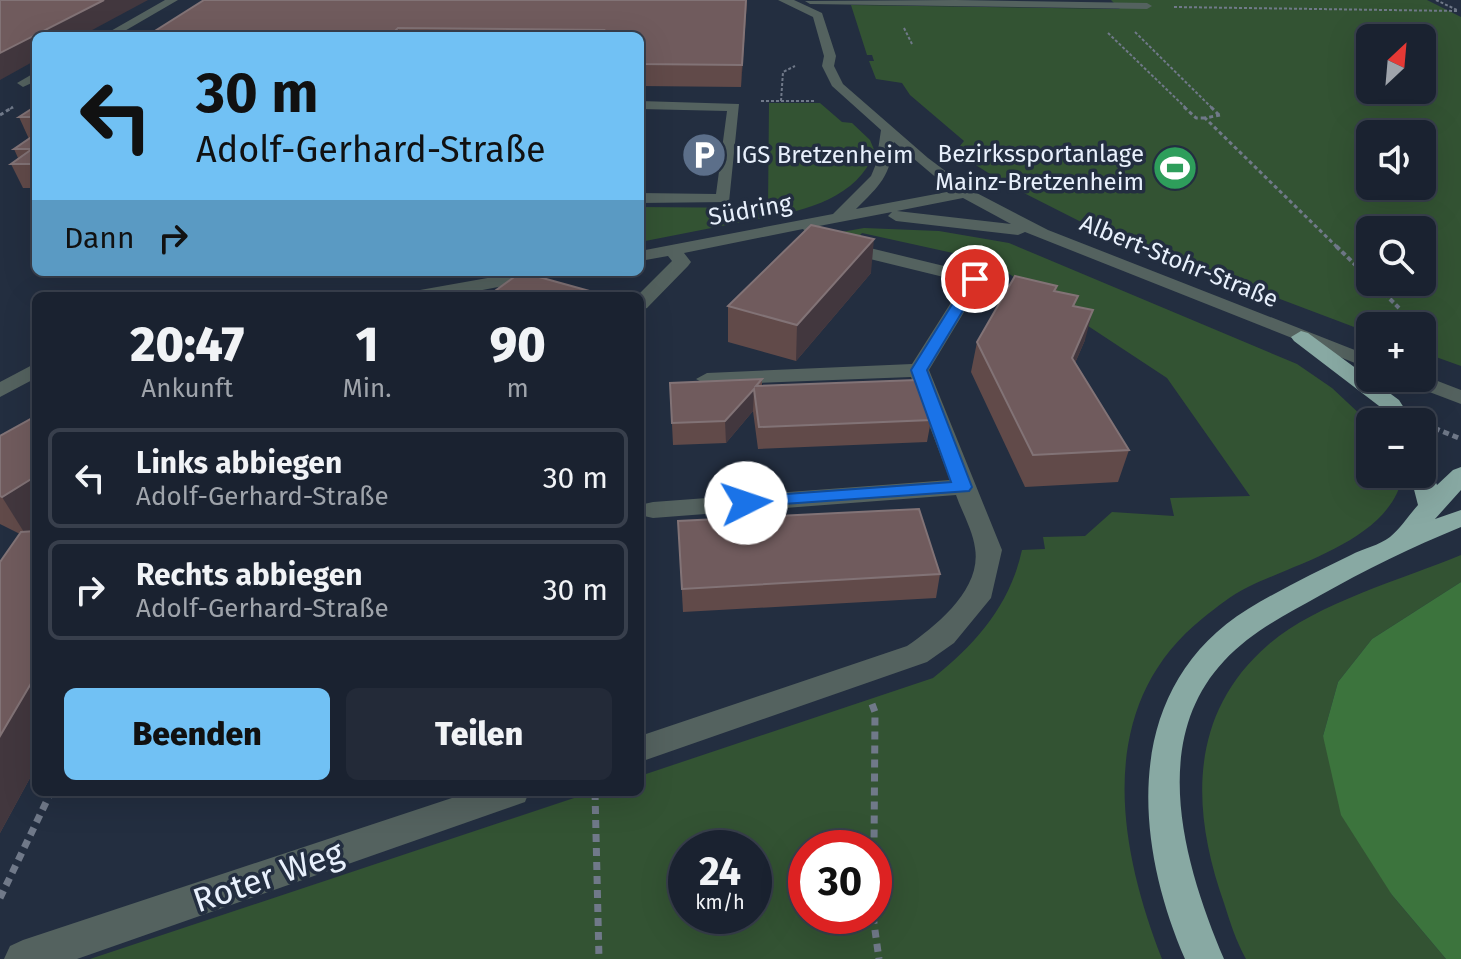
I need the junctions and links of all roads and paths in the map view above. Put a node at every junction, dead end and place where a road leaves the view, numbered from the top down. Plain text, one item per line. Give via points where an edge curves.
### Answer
1 (173, 0) edge
2 (783, 0) edge
3 (811, 0) edge
4 (1436, 0) edge
5 (797, 3) junction
6 (1109, 6) junction
7 (1147, 6) joint
8 (1460, 12) edge
9 (1101, 26) dead end
10 (115, 32) edge
11 (795, 66) dead end
12 (32, 78) edge
13 (23, 83) dead end
14 (781, 101) dead end
15 (644, 105) edge
16 (1205, 118) junction
17 (888, 130) junction
18 (965, 193) junction
19 (644, 198) edge
20 (869, 214) junction
21 (836, 220) junction
22 (808, 225) junction
23 (1042, 234) junction
24 (673, 250) junction
25 (644, 255) edge
26 (1356, 266) edge
27 (521, 276) edge
28 (440, 292) edge
29 (1387, 296) edge
30 (644, 300) edge
31 (1399, 308) dead end
32 (1301, 337) junction
33 (1356, 358) edge
34 (32, 369) edge
35 (919, 370) junction
36 (32, 371) edge
37 (0, 373) edge
38 (707, 379) edge
39 (1436, 388) edge
40 (0, 391) edge
41 (1461, 397) edge
42 (1393, 408) edge
43 (1436, 430) edge
44 (1461, 439) edge
45 (1461, 475) edge
46 (962, 487) junction
47 (1426, 488) edge
48 (1431, 507) junction
49 (653, 510) dead end
50 (1461, 518) edge
51 (1399, 541) junction
52 (859, 674) junction
53 (644, 748) edge
54 (49, 796) edge
55 (501, 796) edge
56 (595, 796) edge
57 (874, 830) edge
58 (0, 898) edge
59 (876, 934) edge
60 (23, 959) edge
61 (599, 959) edge
62 (879, 959) edge
63 (1205, 959) edge

1 - 10 street
2 - 5 street
3 - 5 street
3 - 6 street
4 - 8 path
5 - 17 street, Albert-Stohr-Straße via 818,15 828,66 838,86
6 - 7 street
6 - 16 path via 1220,115
7 - 8 path
9 - 16 path via 1196,118
11 - 14 path via 783,72
12 - 13 street
15 - 19 street via 734,107 723,199
16 - 26 path
17 - 18 street, Albert-Stohr-Straße
17 - 21 street, Südring via 878,178
18 - 20 street, Südring
18 - 23 street, Albert-Stohr-Straße
20 - 21 street, Südring
20 - 23 street, Südring
21 - 22 street, Südring
22 - 24 street, Südring
22 - 35 street via 827,243 975,279
23 - 32 street, Albert-Stohr-Straße
24 - 25 street, Südring
24 - 30 street, Südring via 682,262
27 - 28 street
29 - 31 path
32 - 33 street, Albert-Stohr-Straße
32 - 42 highway
34 - 37 street
35 - 38 street
35 - 46 street
36 - 40 street
39 - 41 street
43 - 44 path
45 - 48 highway
46 - 49 street
46 - 52 street via 989,550 981,591 944,635 917,654
47 - 48 highway
48 - 51 highway
50 - 51 highway
51 - 63 highway via 1233,635 1191,682 1177,708 1164,769 1168,844
52 - 53 street
52 - 57 path via 875,712
54 - 58 path
55 - 60 street, Roter Weg
56 - 61 path
59 - 62 path

